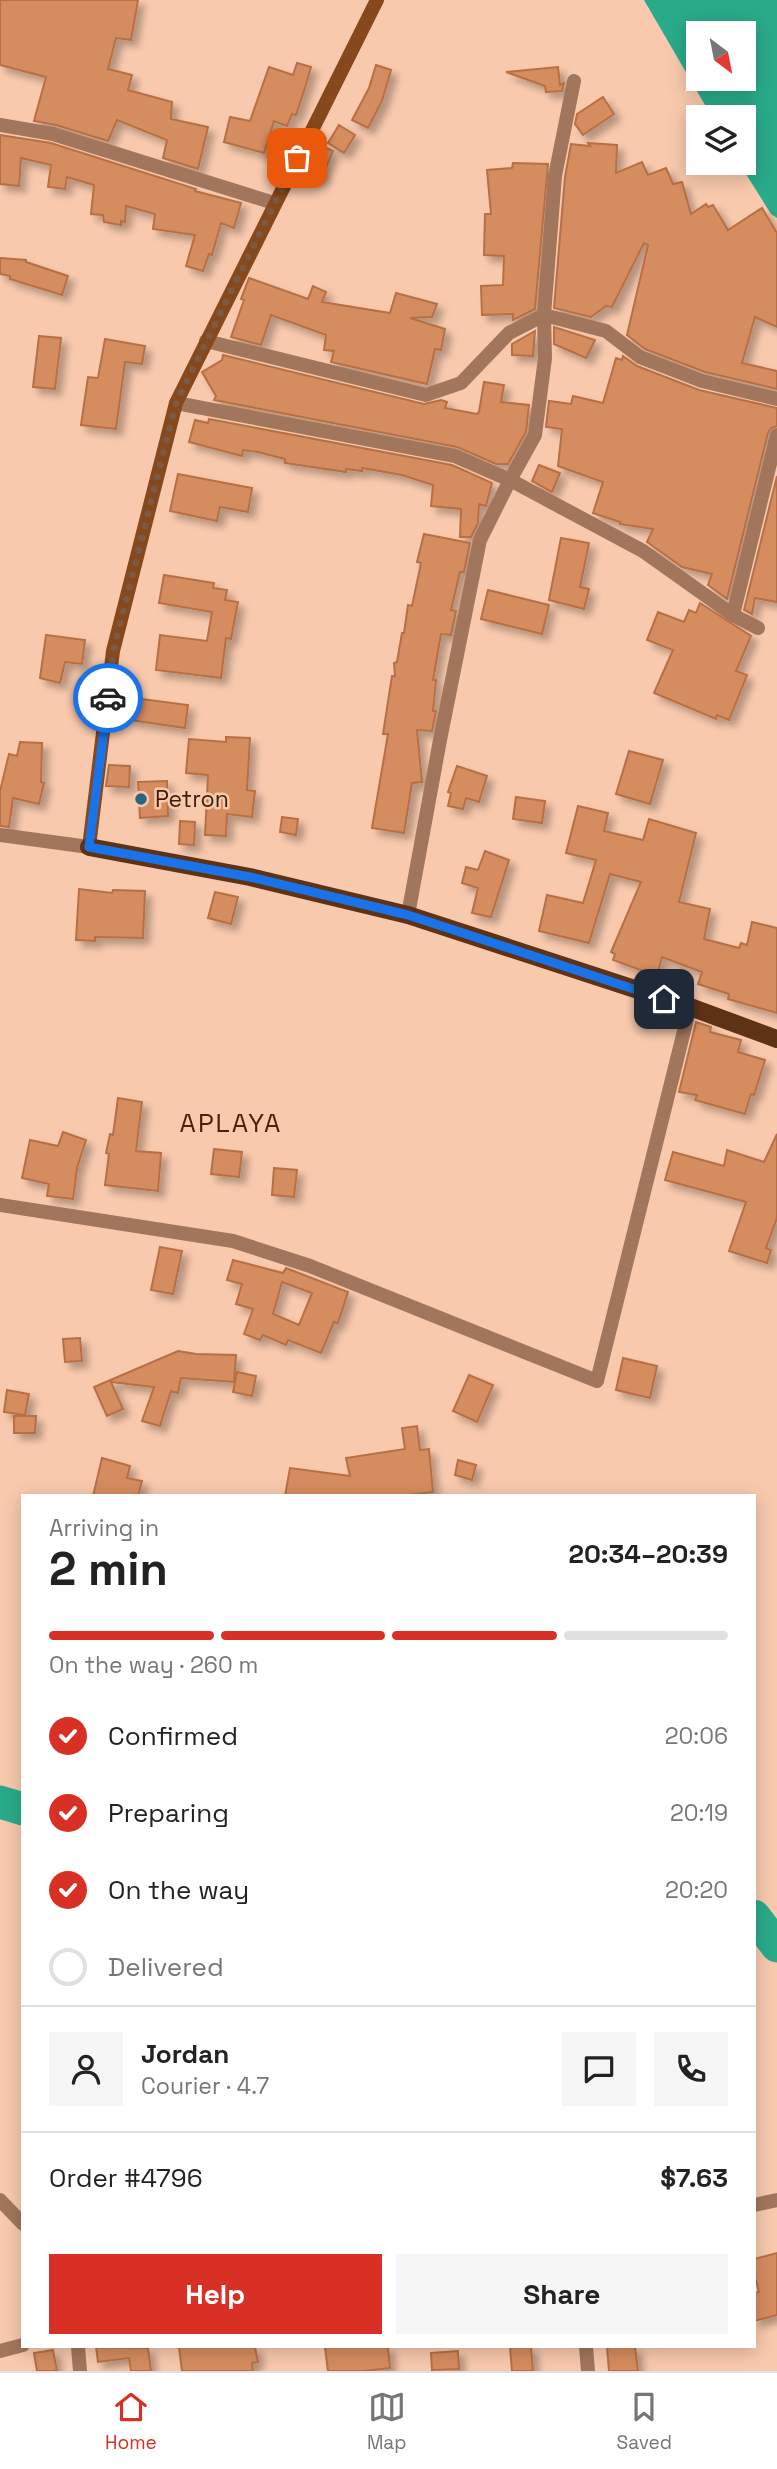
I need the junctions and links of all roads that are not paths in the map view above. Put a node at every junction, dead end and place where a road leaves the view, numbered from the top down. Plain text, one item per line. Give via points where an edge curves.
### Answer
1 (377, 0) edge
2 (574, 81) dead end
3 (0, 125) edge
4 (274, 204) junction
5 (544, 315) junction
6 (206, 341) junction
7 (777, 399) edge
8 (176, 403) junction
9 (777, 435) edge
10 (510, 480) junction
11 (733, 615) junction
12 (758, 628) dead end
13 (0, 835) edge
14 (89, 847) junction
15 (408, 915) junction
16 (690, 1007) junction
17 (777, 1039) edge
18 (0, 1205) edge
19 (0, 2200) edge
20 (777, 2200) edge
21 (756, 2205) edge
22 (21, 2222) edge
23 (21, 2346) edge
24 (78, 2348) edge
25 (586, 2348) edge
26 (0, 2351) edge
27 (80, 2371) edge
28 (588, 2371) edge

1 - 4 main road
2 - 5 street via 555,176
3 - 4 street via 53,134
4 - 6 main road
5 - 6 street via 509,333 461,383 426,395
5 - 7 street via 606,331 640,357 702,381
5 - 10 street via 545,358 535,435
6 - 8 main road
8 - 10 street via 455,456
8 - 14 main road via 113,652
9 - 11 street
10 - 11 street via 643,551
10 - 15 street via 480,540
11 - 12 street
13 - 14 street
14 - 15 main road via 250,877
15 - 16 main road
16 - 17 main road
16 - 18 street via 597,1381 310,1266 233,1241
19 - 22 street
20 - 21 street
23 - 26 street
24 - 27 street
25 - 28 street

